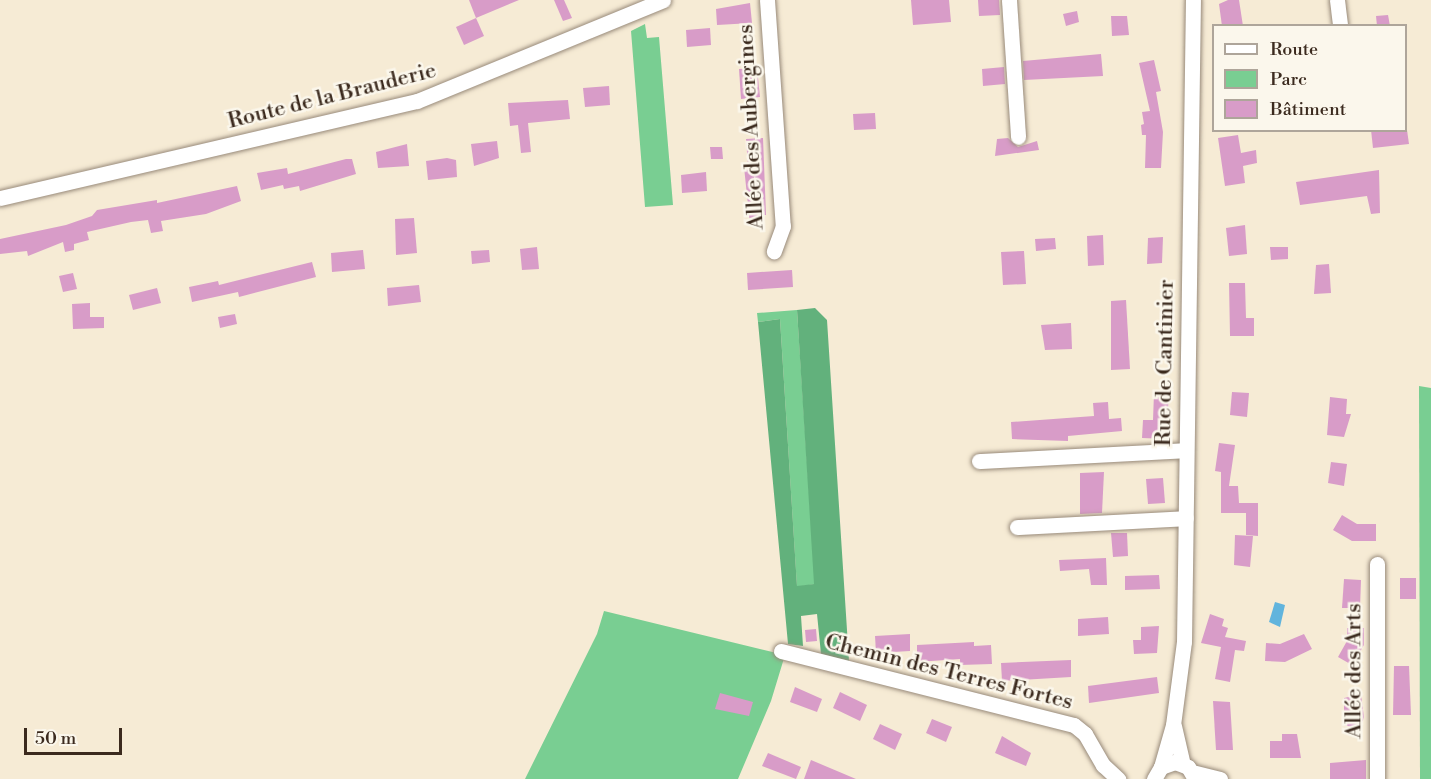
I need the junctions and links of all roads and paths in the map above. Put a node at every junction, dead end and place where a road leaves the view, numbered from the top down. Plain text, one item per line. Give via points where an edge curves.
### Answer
1 (663, 0) edge
2 (767, 0) edge
3 (1009, 0) edge
4 (1193, 0) edge
5 (1336, 0) edge
6 (1340, 24) edge
7 (1018, 136) dead end
8 (0, 198) edge
9 (774, 251) dead end
10 (1186, 450) junction
11 (980, 461) dead end
12 (1186, 518) junction
13 (1017, 526) dead end
14 (1377, 564) dead end
15 (781, 651) dead end
16 (1173, 725) junction
17 (1190, 771) edge
18 (1158, 773) edge
19 (1118, 779) edge
20 (1220, 779) edge
21 (1377, 779) edge

1 - 8 street, Route de la Brauderie via 417,101
2 - 9 street, Allée des Aubergines via 783,226
3 - 7 street
4 - 10 street, Rue de Cantinier
5 - 6 street
10 - 11 street
10 - 12 street, Rue de Cantinier
12 - 13 street
12 - 16 street, Rue de Cantinier via 1184,642
14 - 21 street, Allée des Arts
15 - 19 street, Chemin des Terres Fortes via 1074,725
16 - 17 street, Rue de Cantinier
16 - 18 street, Rue de Cantinier
17 - 18 street
17 - 20 street

